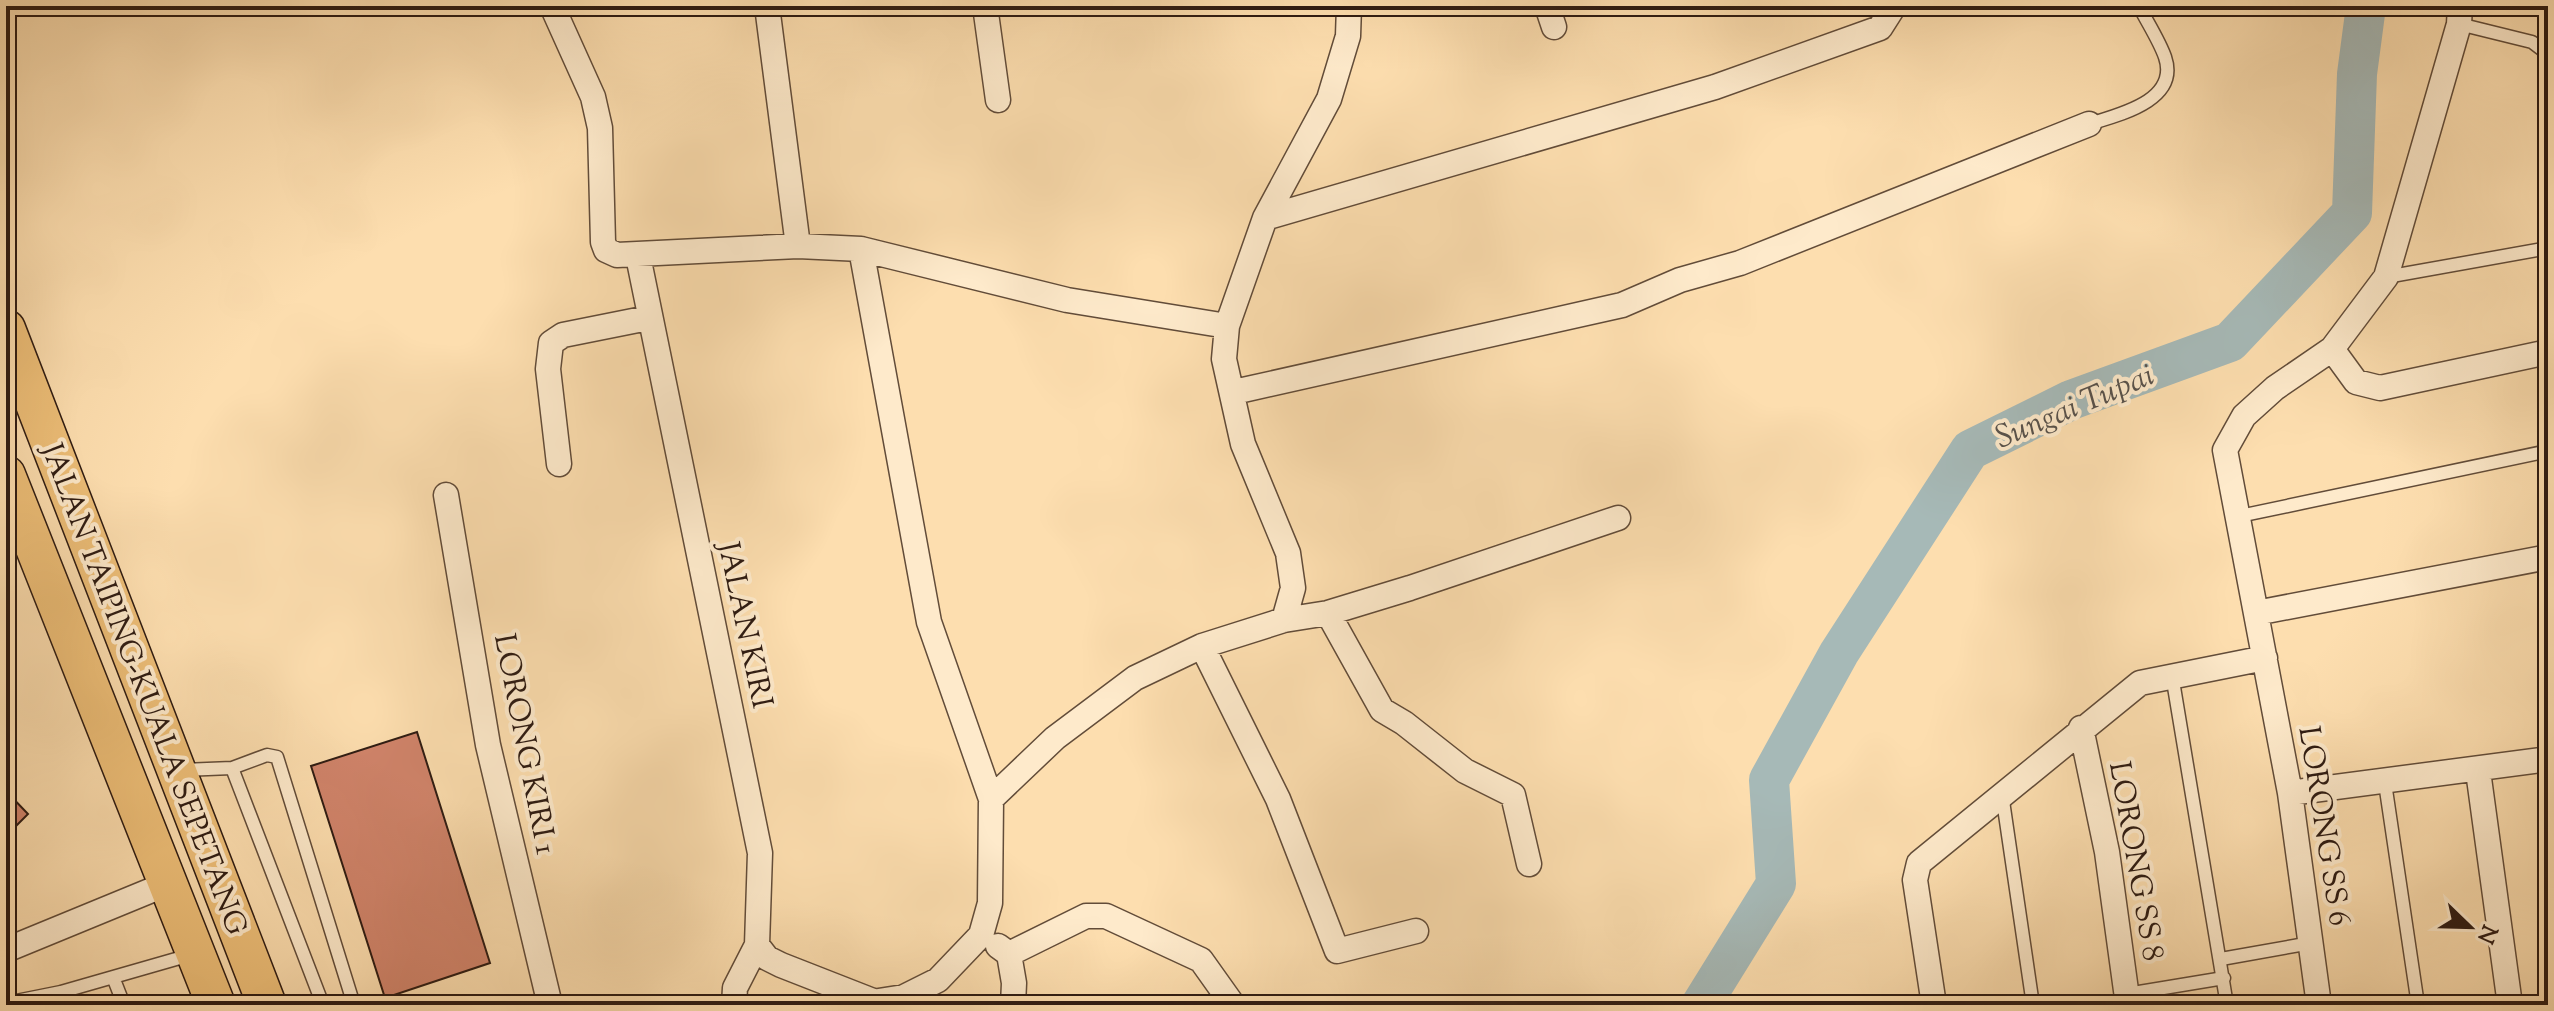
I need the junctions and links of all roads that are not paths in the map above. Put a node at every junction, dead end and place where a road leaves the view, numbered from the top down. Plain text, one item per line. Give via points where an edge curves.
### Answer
1 (552, 6) edge
2 (767, 6) edge
3 (985, 6) edge
4 (1349, 6) edge
5 (1894, 6) edge
6 (2139, 6) edge
7 (2460, 15) edge
8 (2548, 54) edge
9 (998, 100) dead end
10 (2089, 124) joint
11 (1265, 218) junction
12 (798, 246) junction
13 (2548, 248) edge
14 (861, 249) junction
15 (638, 256) junction
16 (2386, 277) junction
17 (648, 318) junction
18 (1227, 326) junction
19 (6, 329) edge
20 (2332, 349) junction
21 (2548, 352) edge
22 (1234, 392) junction
23 (2548, 451) edge
24 (559, 464) dead end
25 (6, 475) edge
26 (446, 495) dead end
27 (2235, 517) junction
28 (1618, 518) dead end
29 (2548, 557) edge
30 (1328, 613) junction
31 (2256, 613) junction
32 (1284, 620) junction
33 (1202, 646) junction
34 (2265, 658) junction
35 (2172, 675) junction
36 (2081, 728) junction
37 (2548, 759) edge
38 (232, 768) junction
39 (176, 770) junction
40 (2478, 771) junction
41 (2385, 783) junction
42 (2002, 792) junction
43 (2290, 793) junction
44 (991, 799) junction
45 (1529, 864) dead end
46 (169, 883) junction
47 (1416, 931) dead end
48 (981, 935) junction
49 (2311, 943) junction
50 (757, 945) junction
51 (6, 950) edge
52 (197, 953) junction
53 (1009, 954) junction
54 (2221, 959) junction
55 (113, 977) junction
56 (2224, 978) junction
57 (64, 999) edge
58 (2128, 999) edge
59 (6, 1003) edge
60 (863, 1003) edge
61 (124, 1005) edge
62 (216, 1005) edge
63 (267, 1005) edge
64 (323, 1005) edge
65 (354, 1005) edge
66 (550, 1005) edge
67 (734, 1005) edge
68 (1013, 1005) edge
69 (1233, 1005) edge
70 (1934, 1005) edge
71 (2033, 1005) edge
72 (2227, 1005) edge
73 (2319, 1005) edge
74 (2418, 1005) edge
75 (2510, 1005) edge

1 - 15 street via 593,97 600,128 603,242 617,255
2 - 12 street
3 - 9 street
4 - 11 street via 1348,36 1329,99
5 - 11 street via 1880,28 1715,87
6 - 10 lane via 2166,58 2165,79 2147,104
7 - 8 lane via 2532,42
7 - 16 street
10 - 22 street via 1622,305
11 - 18 street
12 - 14 street
12 - 15 street
13 - 16 lane
14 - 18 street via 1067,300
14 - 44 street via 929,622
15 - 17 street, JALAN KIRI
16 - 20 street, LORONG SS 6
17 - 24 street via 563,335 551,343 548,369
17 - 50 street, JALAN KIRI via 760,853
18 - 22 street via 1224,359
19 - 39 main road, JALAN TAIPING-KUALA SEPETANG
20 - 21 street via 2356,382 2380,388
20 - 27 street, LORONG SS 6 via 2244,416 2225,450
22 - 32 street via 1243,444 1288,553 1293,588
23 - 27 lane
25 - 46 main road, JALAN TAIPING-KUALA SEPETANG
26 - 66 street, LORONG KIRI 1 via 488,745
27 - 31 street, LORONG SS 6
28 - 30 street
29 - 31 street
30 - 32 street
30 - 45 street via 1382,710 1465,771 1513,795
31 - 34 street, LORONG SS 6
32 - 33 street
33 - 44 street via 1135,678 1055,738
33 - 47 street via 1278,799 1337,951
34 - 35 street
34 - 43 street, LORONG SS 6
35 - 36 street via 2140,683
35 - 54 lane
36 - 42 street
36 - 58 street, LORONG SS 8 via 2107,852
37 - 40 street
38 - 39 lane
38 - 64 lane
38 - 65 lane via 267,755 277,757
39 - 63 main road, JALAN TAIPING-KUALA SEPETANG
40 - 41 street
40 - 75 street
41 - 43 street
41 - 74 lane
42 - 70 street via 1919,863 1915,880
42 - 71 lane
43 - 49 street, LORONG SS 6
44 - 48 street via 990,903
46 - 51 street
46 - 52 main road, JALAN TAIPING-KUALA SEPETANG
48 - 53 street
48 - 60 street via 938,980 904,997
49 - 54 lane
49 - 73 street, LORONG SS 6
50 - 60 street via 767,958
50 - 67 street, JALAN KIRI via 735,988
52 - 55 lane
52 - 62 main road, JALAN TAIPING-KUALA SEPETANG
53 - 68 street
53 - 69 street via 1086,916 1106,916 1201,960
54 - 56 lane
55 - 57 lane
55 - 61 lane
56 - 58 lane
56 - 72 lane
57 - 59 lane

